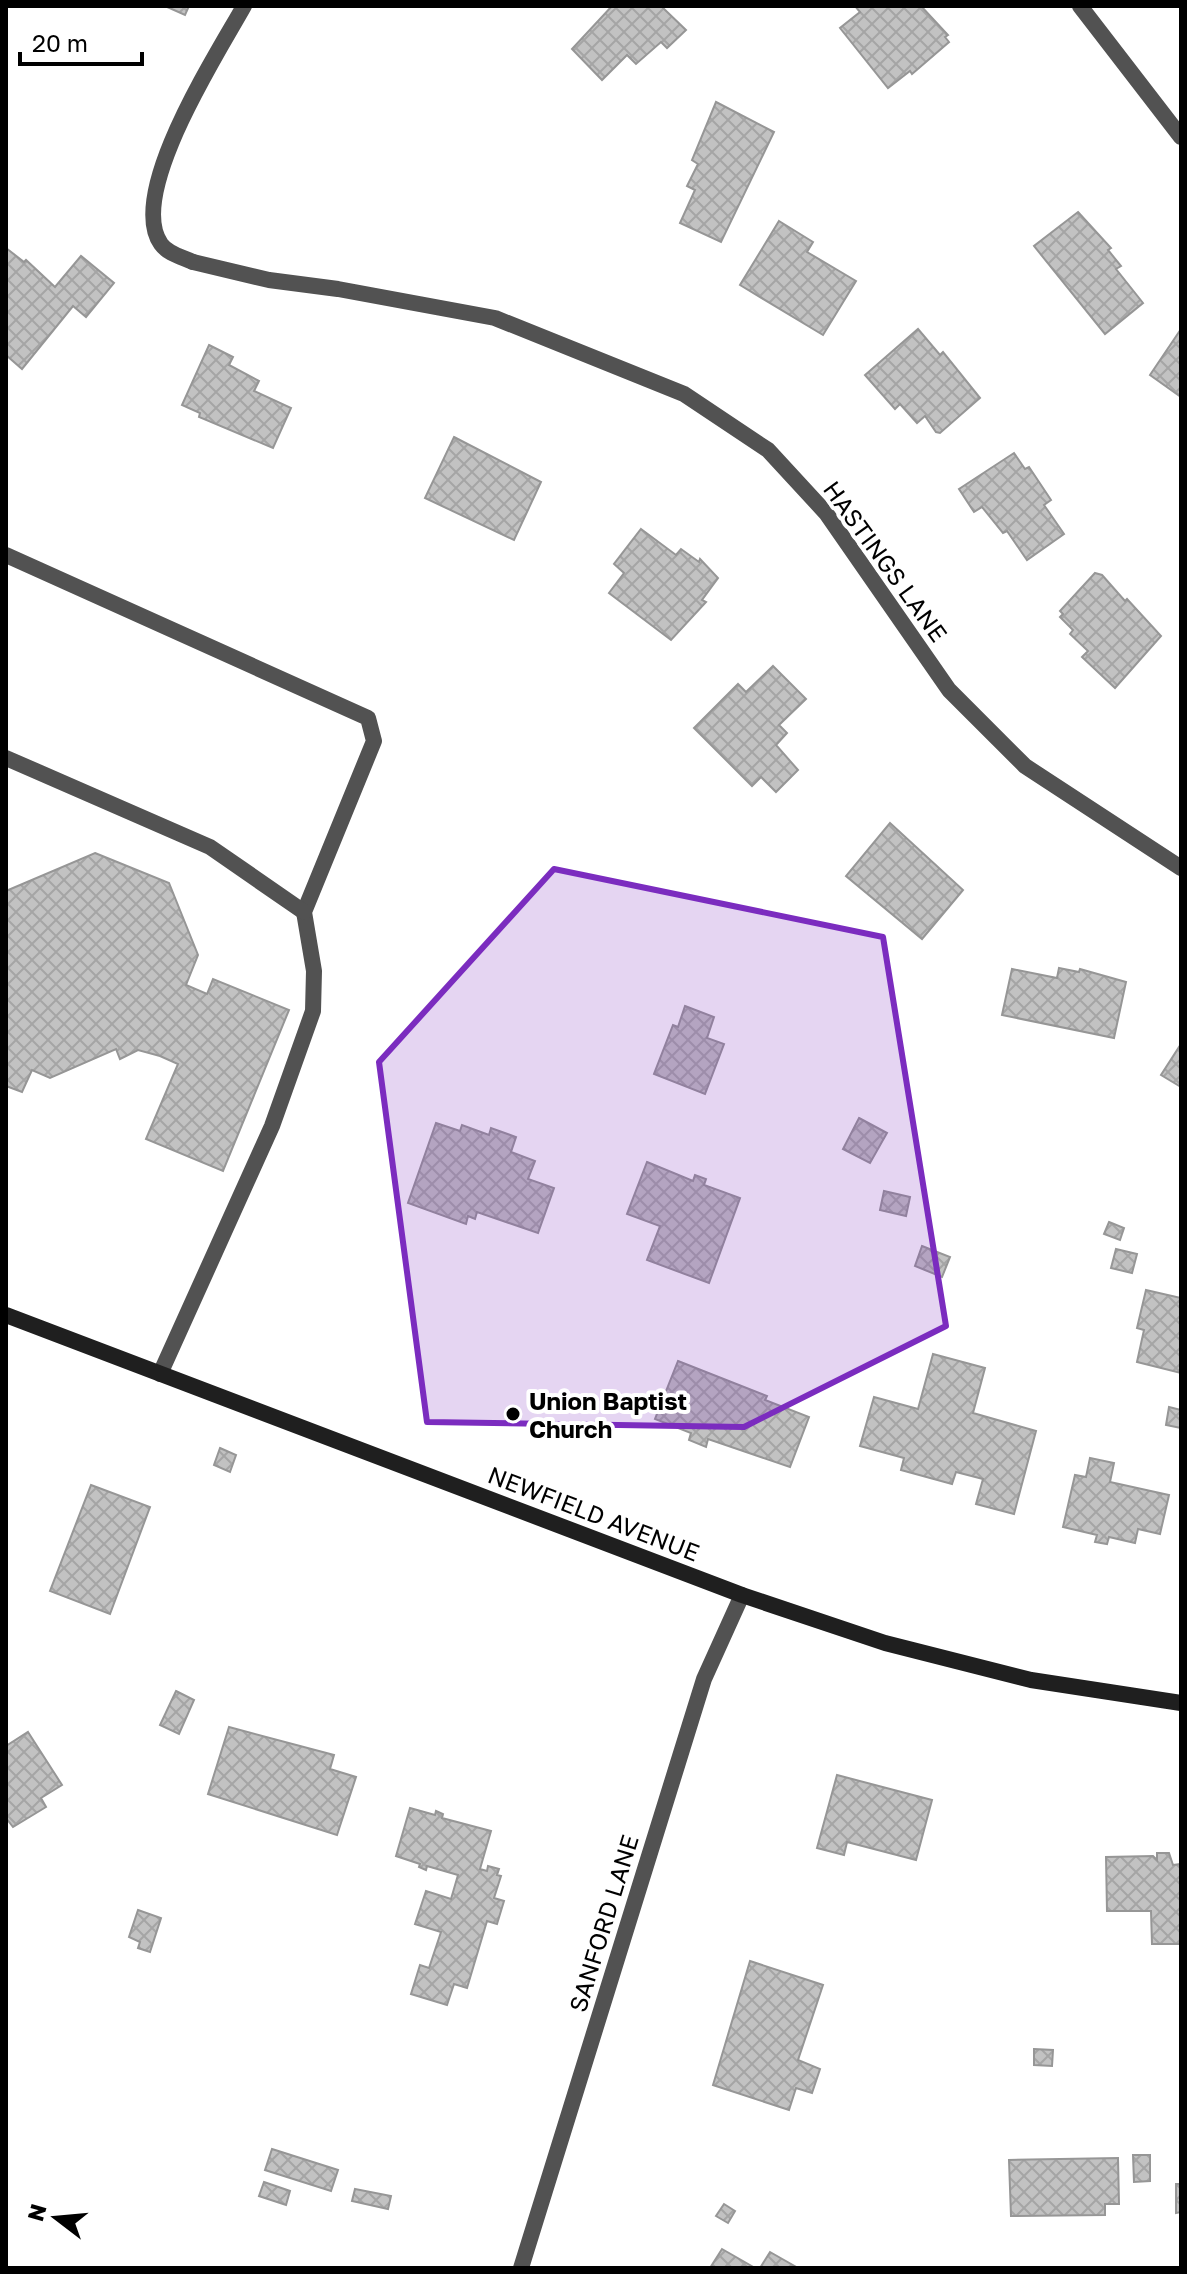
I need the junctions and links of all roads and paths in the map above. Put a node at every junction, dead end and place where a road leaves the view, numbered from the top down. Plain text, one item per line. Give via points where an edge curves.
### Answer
1 (244, 6) edge
2 (1080, 6) edge
3 (1181, 137) edge
4 (6, 555) edge
5 (6, 758) edge
6 (1181, 868) edge
7 (304, 912) junction
8 (6, 1315) edge
9 (160, 1374) junction
10 (742, 1595) junction
11 (1181, 1703) edge
12 (521, 2268) edge

1 - 6 street, HASTINGS LANE via 164,154 154,217 158,241 165,249 193,262 269,280 495,318 684,394 768,450 826,513 949,690 1025,766
2 - 3 street
4 - 7 street via 368,718 374,741
5 - 7 street via 210,847
7 - 9 street via 314,971 313,1011 272,1126
8 - 9 main road, NEWFIELD AVENUE
9 - 10 main road, NEWFIELD AVENUE
10 - 11 main road, NEWFIELD AVENUE via 885,1643 1031,1680
10 - 12 street, SANFORD LANE via 704,1679

